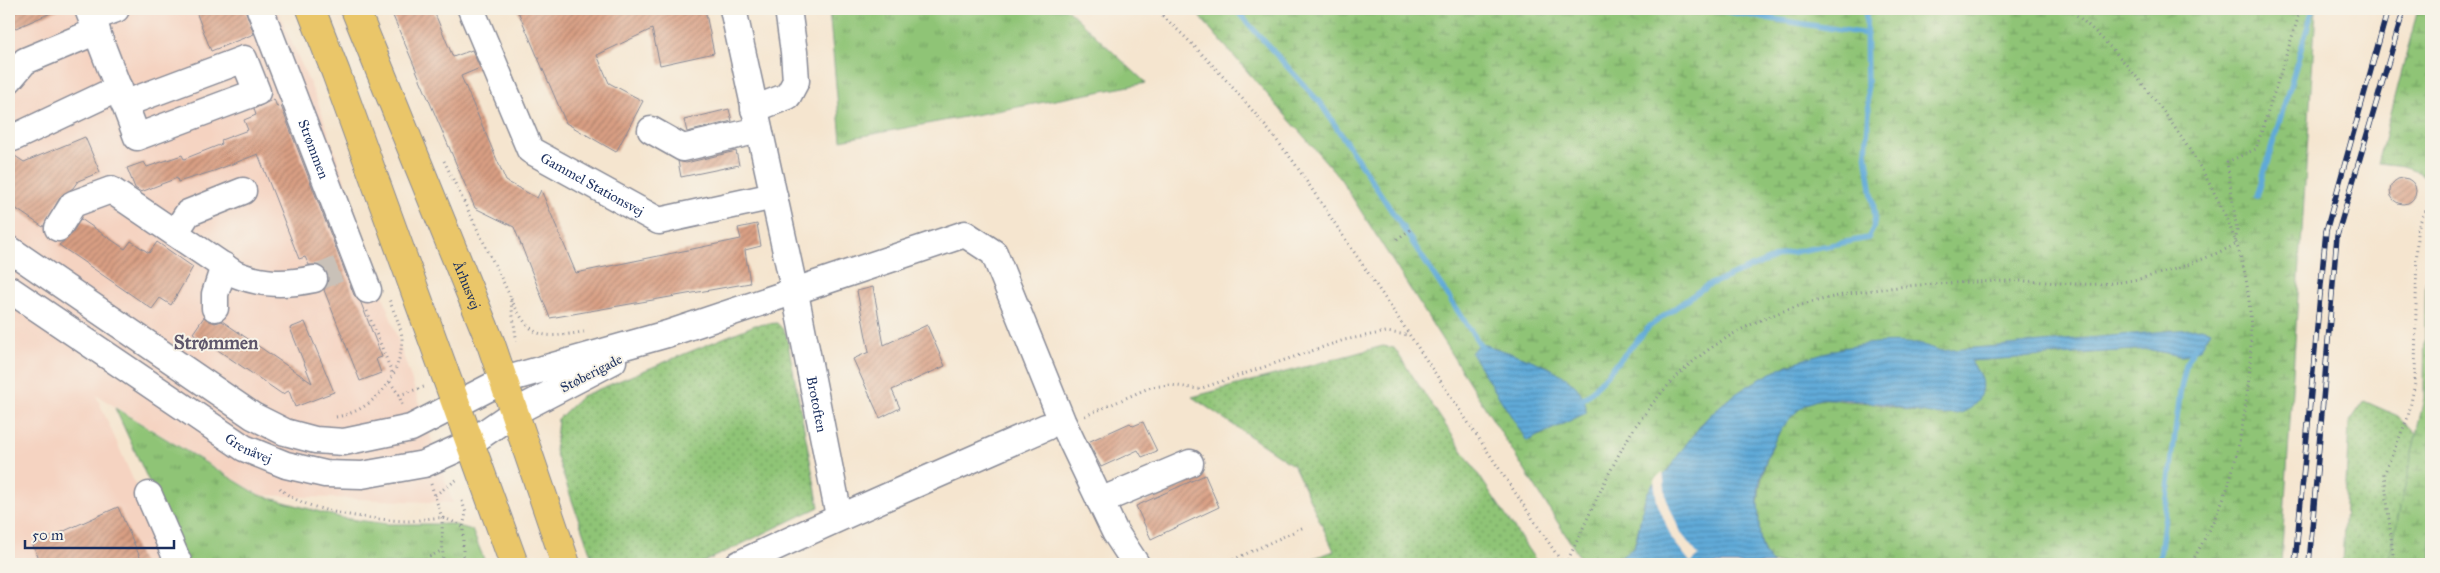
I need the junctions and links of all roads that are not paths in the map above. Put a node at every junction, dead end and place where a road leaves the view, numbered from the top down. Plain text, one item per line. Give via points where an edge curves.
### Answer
1 (116, 9) edge
2 (260, 9) edge
3 (311, 9) edge
4 (355, 9) edge
5 (471, 9) edge
6 (733, 9) edge
7 (788, 9) edge
8 (92, 20) edge
9 (9, 80) edge
10 (757, 120) junction
11 (652, 130) dead end
12 (9, 136) edge
13 (243, 191) dead end
14 (774, 196) junction
15 (58, 228) dead end
16 (175, 233) junction
17 (9, 249) edge
18 (224, 266) junction
19 (314, 279) tunnel mouth
20 (9, 289) edge
21 (368, 290) road end
22 (795, 293) junction
23 (215, 308) dead end
24 (667, 334) junction
25 (504, 380) junction
26 (456, 406) junction
27 (515, 412) junction
28 (1054, 424) junction
29 (470, 443) junction
30 (1190, 463) dead end
31 (149, 495) dead end
32 (1100, 501) junction
33 (839, 516) junction
34 (179, 564) edge
35 (514, 564) edge
36 (566, 564) edge
37 (739, 564) edge
38 (1136, 564) edge

1 - 8 street
2 - 21 street, Strømmen via 352,264
3 - 26 main road
4 - 25 main road, Århusvej
5 - 14 street, Gammel Stationsvej via 530,150 659,221
6 - 10 street
7 - 10 street via 796,81 788,96
8 - 9 street via 25,61
8 - 12 street via 122,96 12,138
10 - 11 street via 683,148
10 - 14 street
13 - 16 street via 188,213
14 - 22 street
15 - 16 street via 74,204 111,190
16 - 18 street
17 - 26 street, Grenåvej via 253,416 285,432 315,440 344,442 372,438 411,428
18 - 19 street via 253,281 272,284
18 - 23 street via 216,287
20 - 29 street, Grenåvej via 244,448 286,465 325,474 362,475 424,464
22 - 24 street, Støberigade
22 - 28 street, Støberigade via 965,234 994,253
22 - 33 street, Brotoften
24 - 25 street, Støberigade
24 - 27 street, Støberigade
25 - 26 street, Grenåvej
25 - 27 main road, Århusvej
26 - 29 main road
27 - 29 street, Grenåvej
27 - 36 main road, Århusvej
28 - 32 street
28 - 33 street
29 - 35 main road
30 - 32 street
31 - 34 street
32 - 38 street
33 - 37 street

